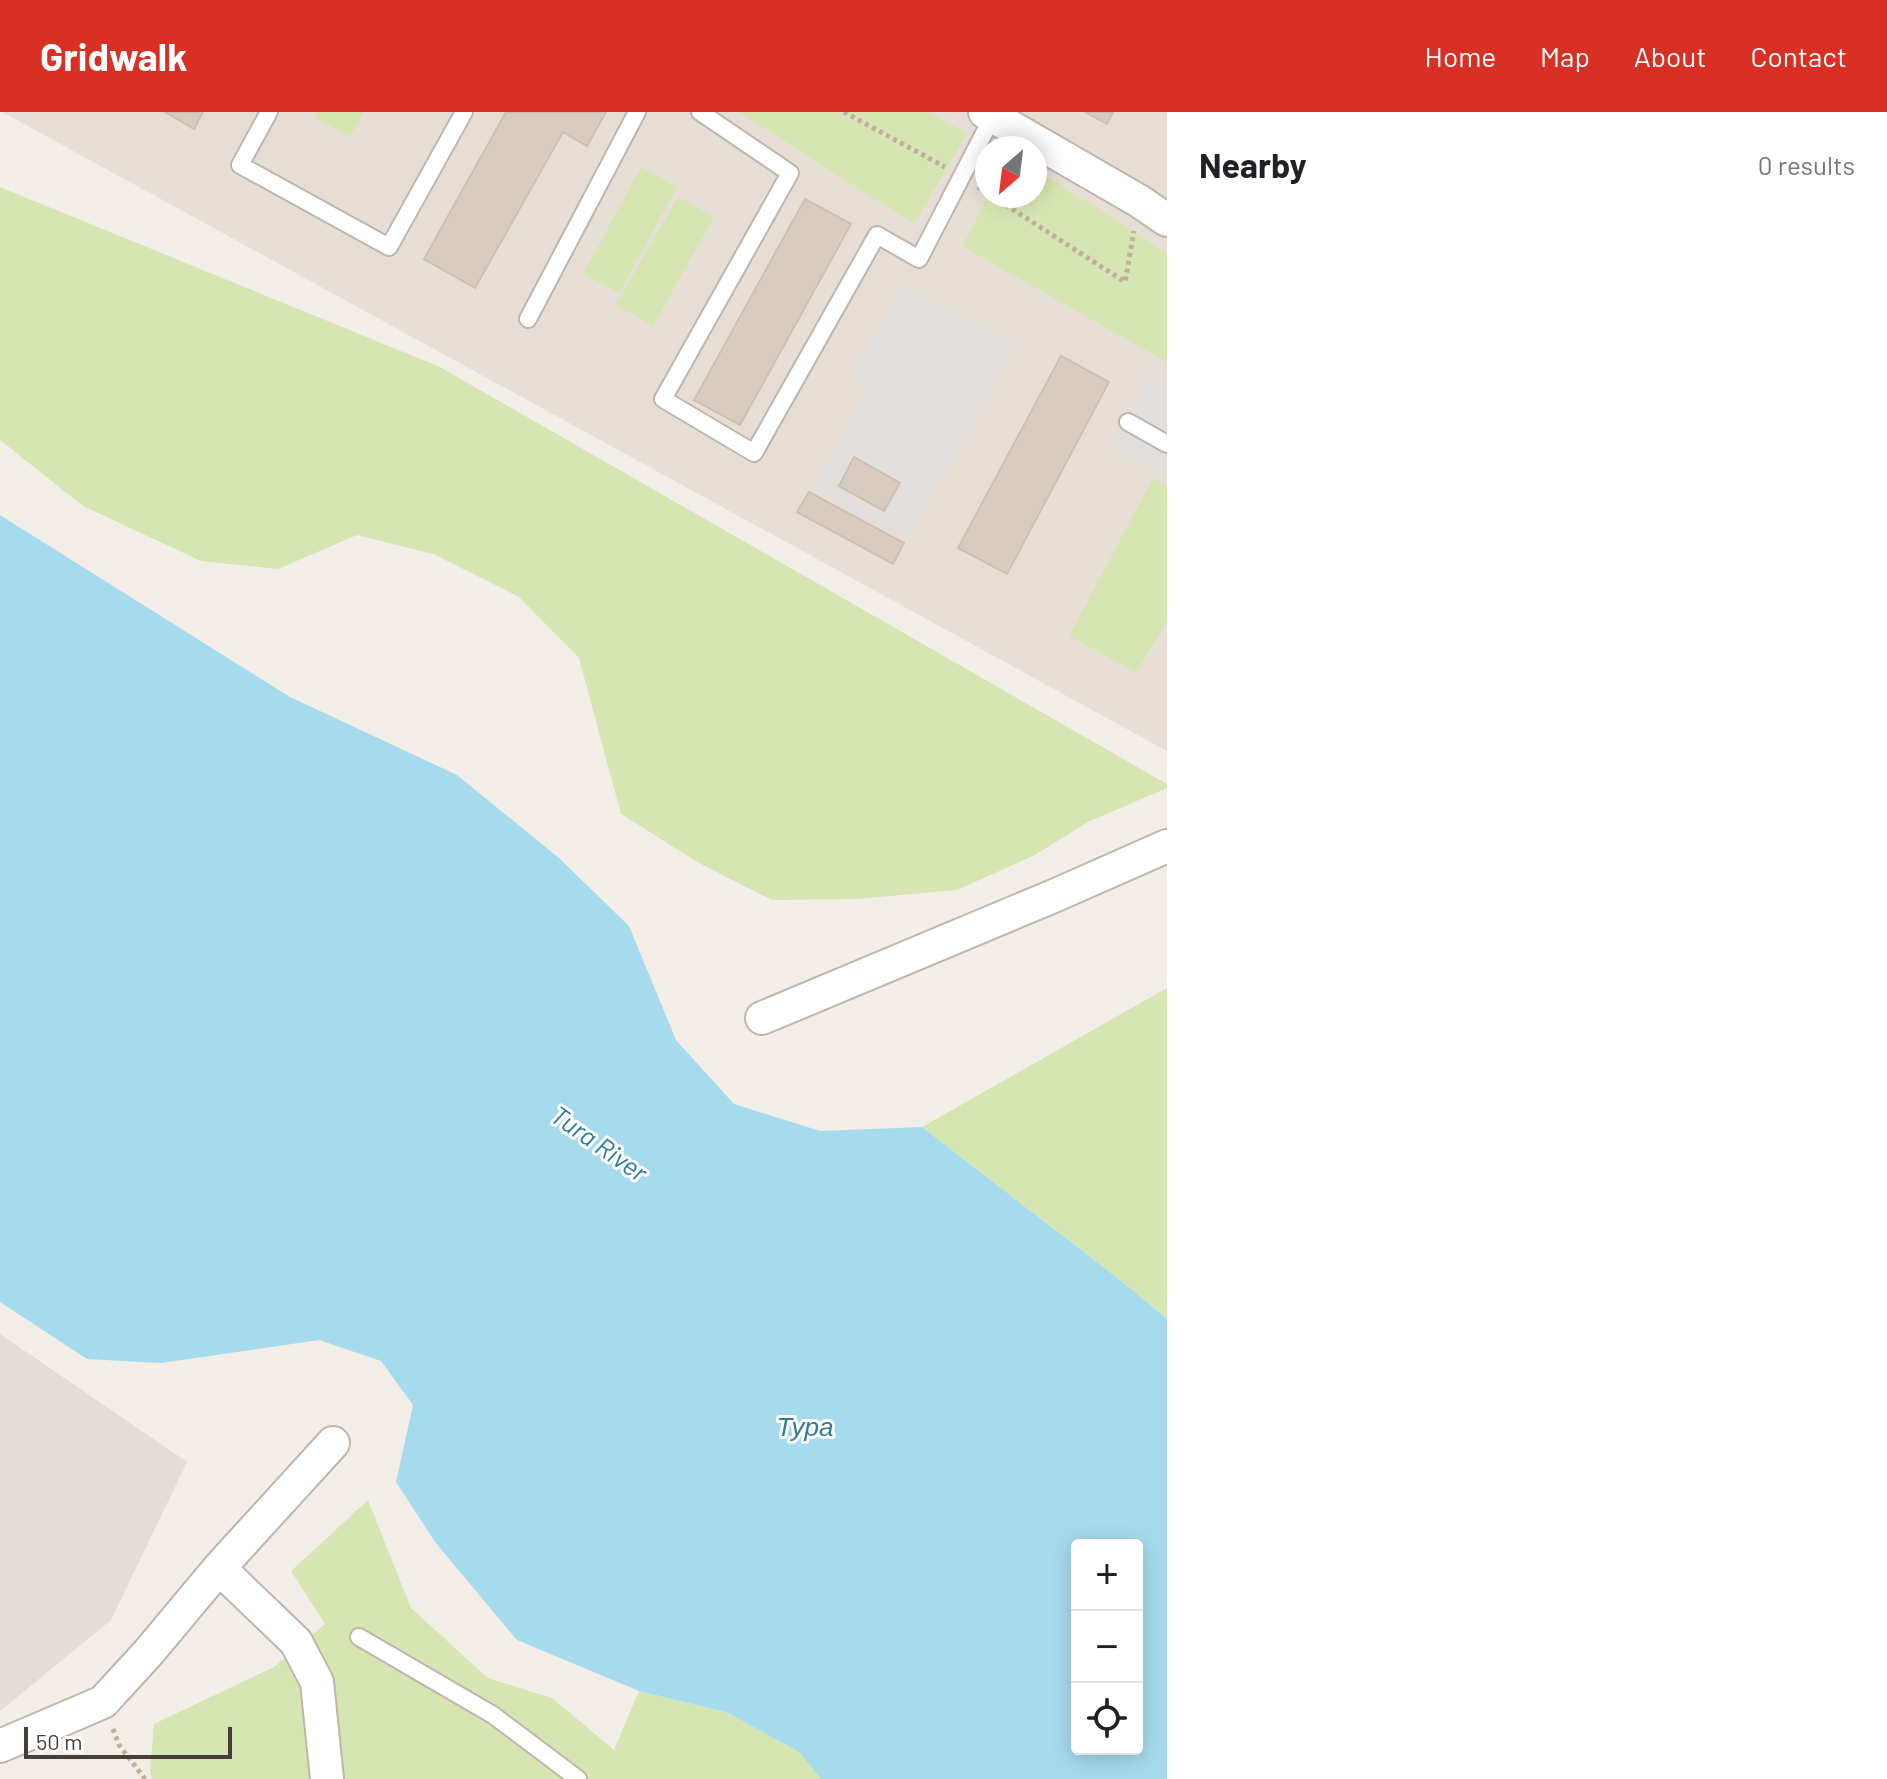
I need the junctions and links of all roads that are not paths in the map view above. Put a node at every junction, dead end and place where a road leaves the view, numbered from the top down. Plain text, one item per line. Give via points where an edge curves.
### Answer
1 (269, 112) edge
2 (464, 112) edge
3 (637, 112) edge
4 (700, 112) edge
5 (989, 114) edge
6 (1167, 220) edge
7 (528, 319) dead end
8 (1128, 422) dead end
9 (1167, 444) edge
10 (1167, 846) edge
11 (762, 1018) dead end
12 (333, 1443) dead end
13 (219, 1568) junction
14 (359, 1637) dead end
15 (0, 1746) edge
16 (327, 1779) edge
17 (578, 1779) edge

1 - 2 lane via 240,165 389,247
3 - 7 lane
4 - 5 lane via 790,173 663,399 754,453 877,235 919,259
5 - 6 street
8 - 9 lane
10 - 11 street
12 - 13 street
13 - 15 street via 103,1702
13 - 16 street via 296,1642 317,1682
14 - 17 lane via 493,1715

